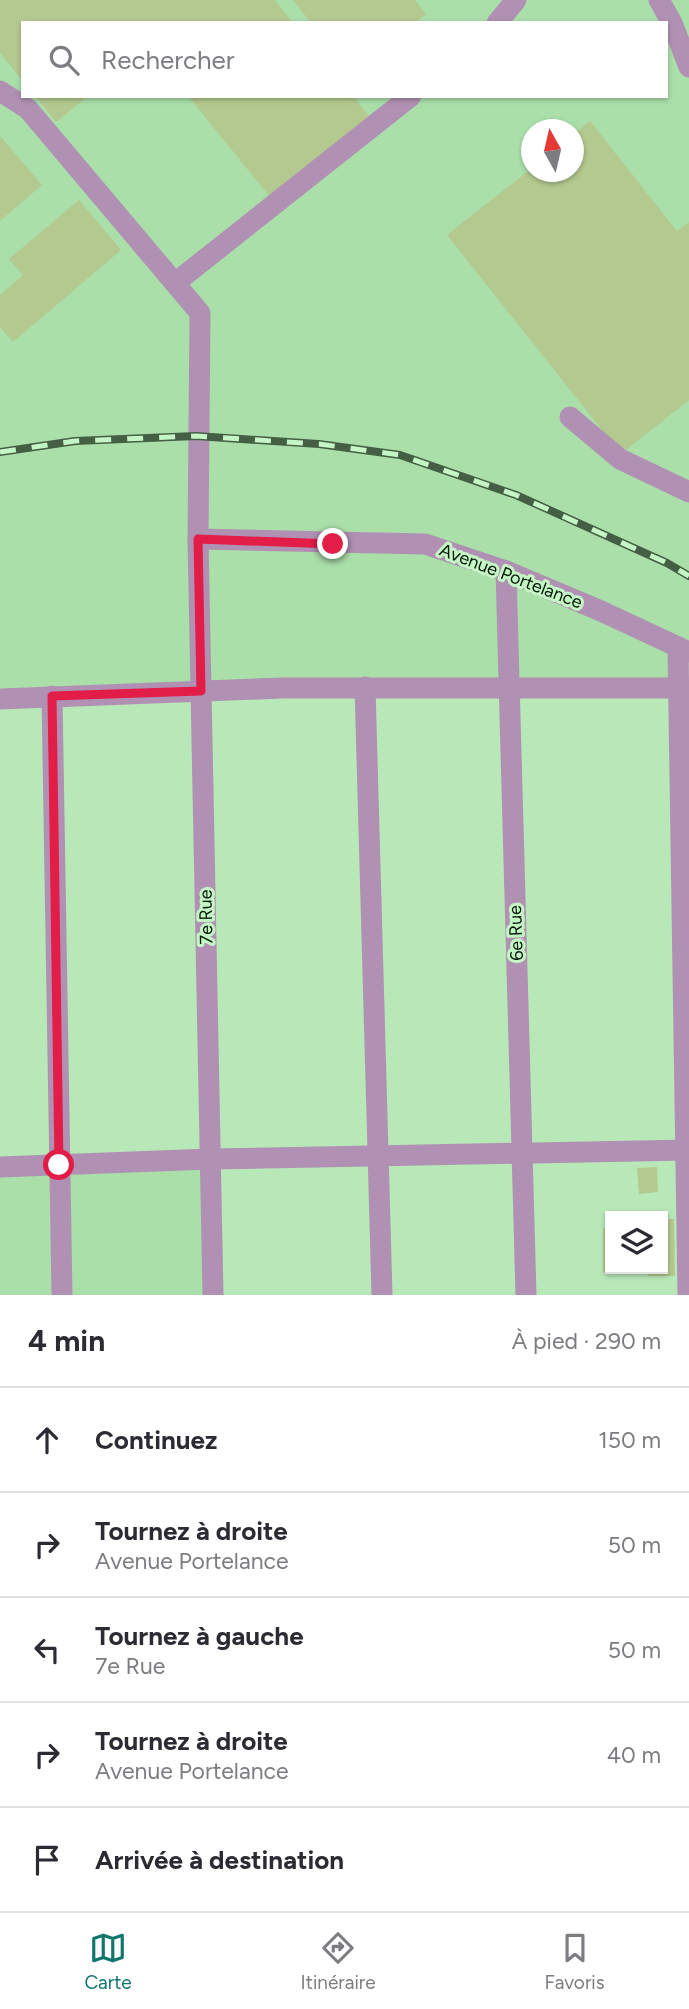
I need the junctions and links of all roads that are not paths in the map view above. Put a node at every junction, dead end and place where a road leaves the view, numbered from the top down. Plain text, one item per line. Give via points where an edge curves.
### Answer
1 (516, 0) edge
2 (659, 0) edge
3 (499, 21) edge
4 (689, 67) edge
5 (0, 91) edge
6 (408, 98) edge
7 (175, 284) junction
8 (570, 417) dead end
9 (689, 492) edge
10 (198, 539) junction
11 (506, 571) junction
12 (684, 650) edge
13 (365, 687) junction
14 (510, 687) junction
15 (679, 688) junction
16 (201, 691) junction
17 (52, 696) junction
18 (0, 699) edge
19 (687, 1150) edge
20 (522, 1153) junction
21 (378, 1155) junction
22 (210, 1159) junction
23 (59, 1165) junction
24 (0, 1167) edge
25 (62, 1295) edge
26 (213, 1295) edge
27 (382, 1295) edge
28 (526, 1295) edge
29 (688, 1295) edge

1 - 3 street
2 - 4 street
5 - 7 street, 7e Rue via 29,109
6 - 7 street
7 - 10 street, 7e Rue via 200,313
8 - 9 street via 620,459
10 - 11 street, Avenue Portelance via 425,544
10 - 16 street, 7e Rue
11 - 12 street, Avenue Portelance
11 - 14 street, 6e Rue
12 - 15 street
13 - 14 street
13 - 16 street
13 - 21 street
14 - 15 street
14 - 20 street, 6e Rue
15 - 19 street
16 - 17 street
16 - 22 street, 7e Rue
17 - 18 street
17 - 23 street
19 - 20 street
19 - 29 street
20 - 21 street
20 - 28 street, 6e Rue
21 - 22 street
21 - 27 street
22 - 23 street
22 - 26 street, 7e Rue
23 - 24 street
23 - 25 street

